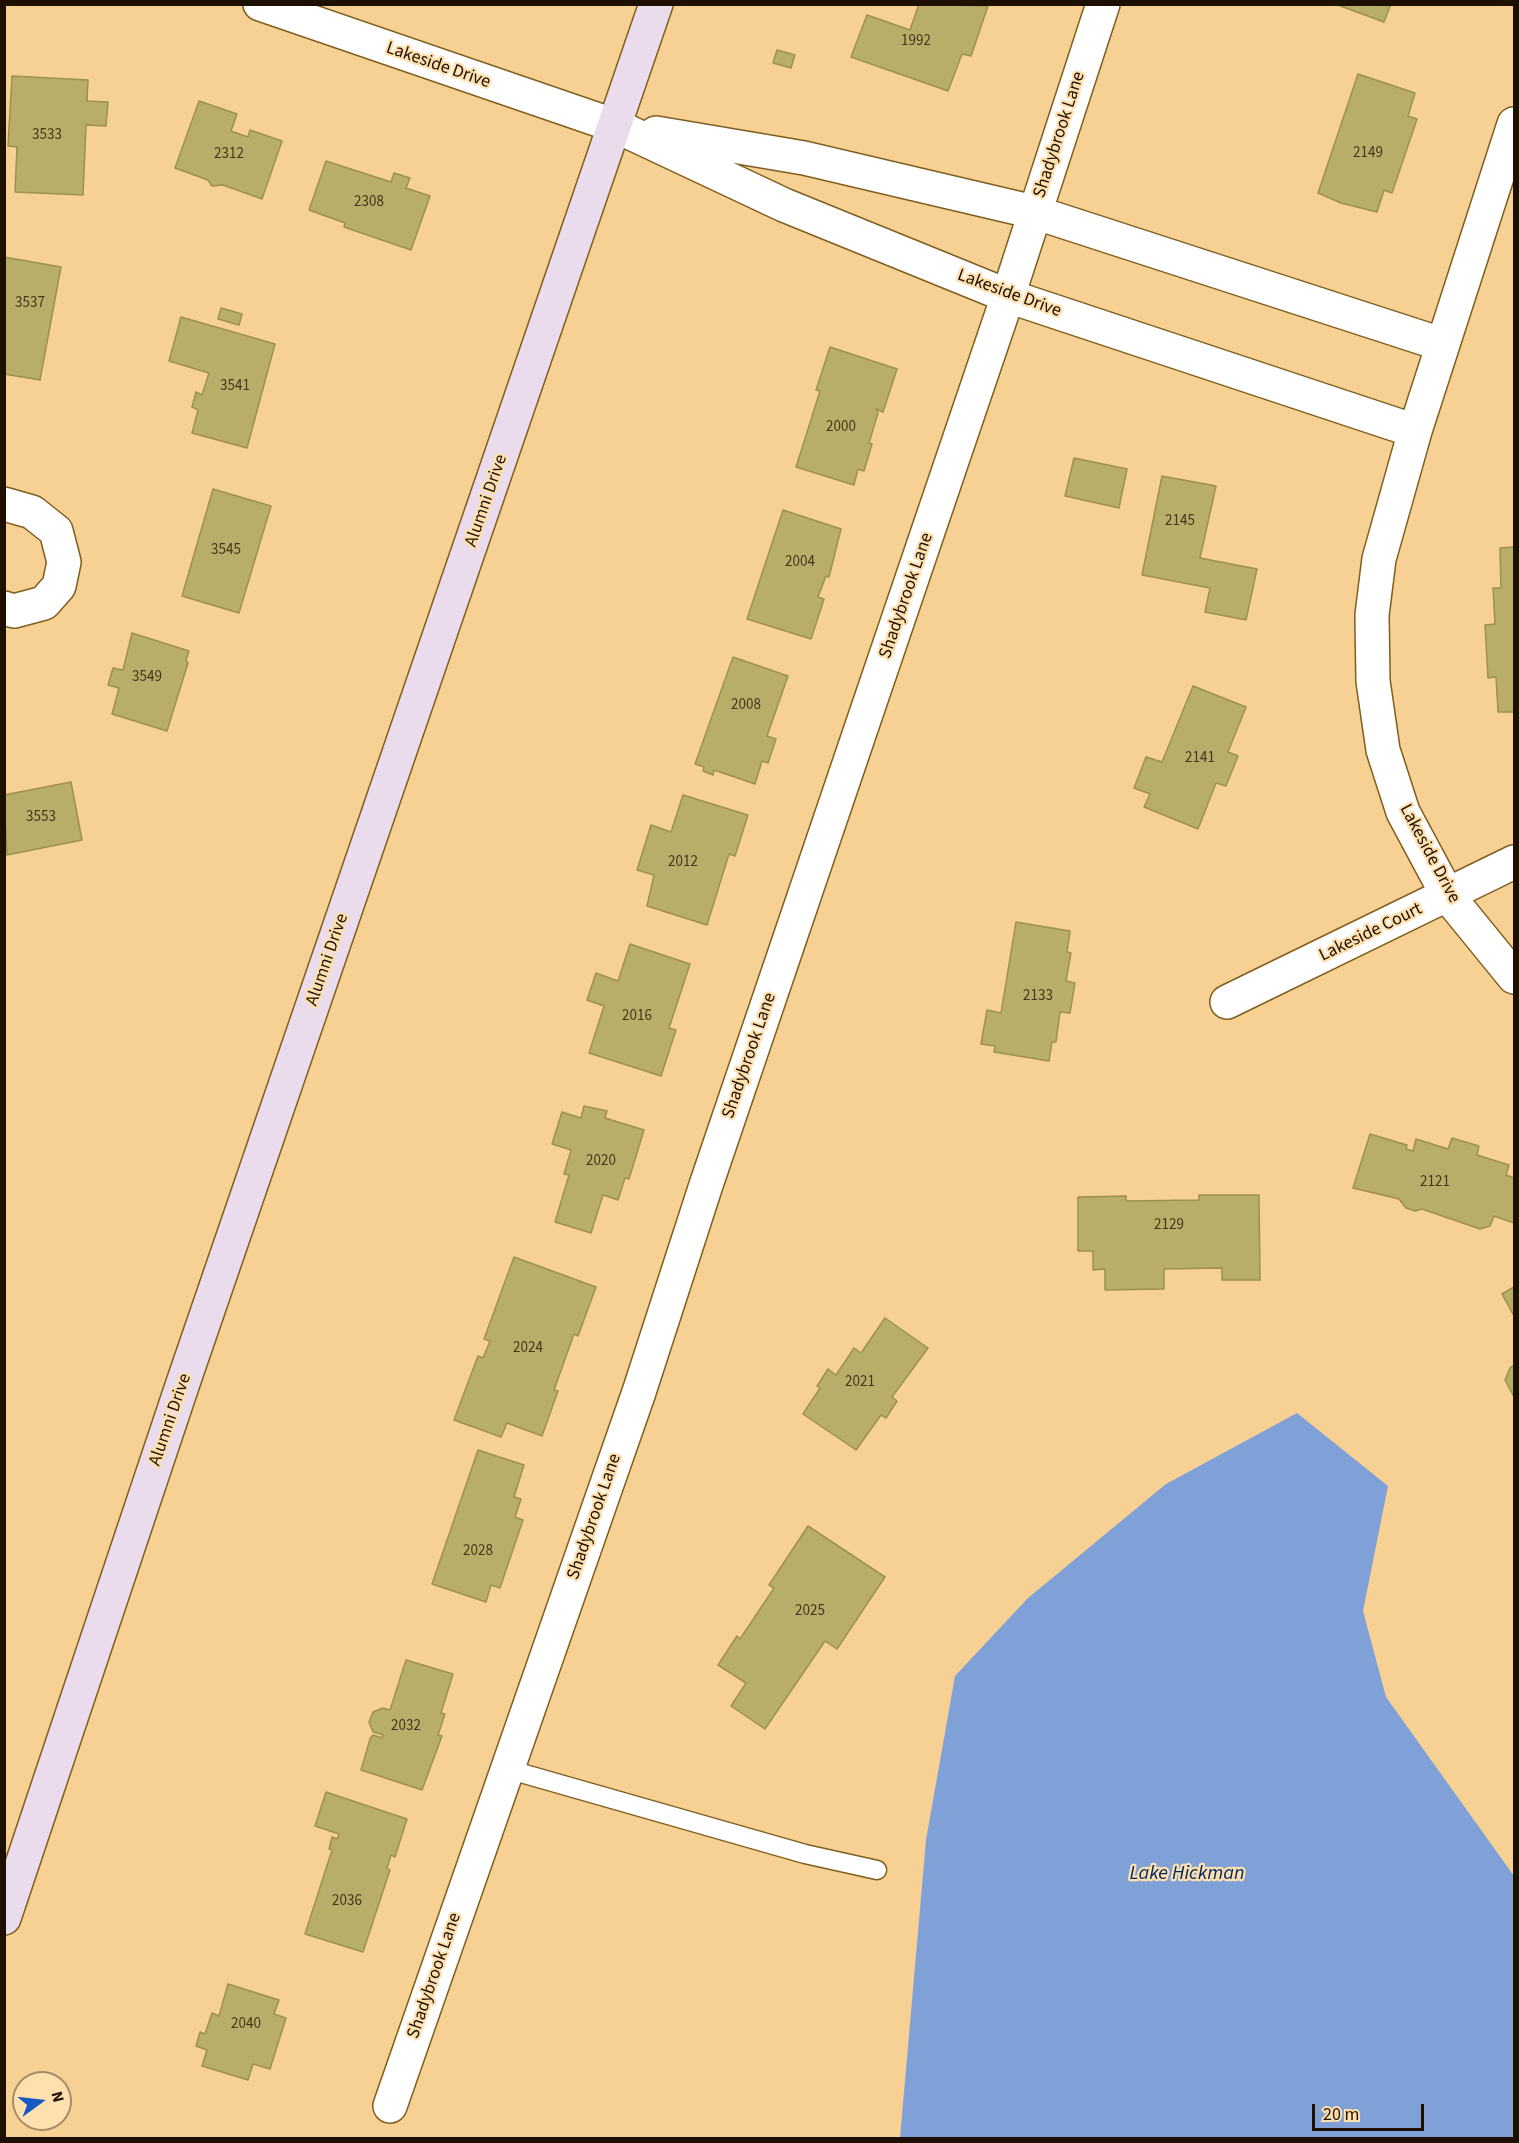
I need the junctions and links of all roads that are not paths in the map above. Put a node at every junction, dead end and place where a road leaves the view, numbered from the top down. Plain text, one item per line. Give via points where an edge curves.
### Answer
1 (260, 4) edge
2 (656, 4) edge
3 (1102, 4) edge
4 (1515, 124) edge
5 (616, 126) junction
6 (1034, 212) junction
7 (1008, 296) junction
8 (1441, 344) junction
9 (1414, 430) junction
10 (4, 504) edge
11 (4, 608) edge
12 (1515, 862) edge
13 (1448, 896) junction
14 (1515, 977) edge
15 (1227, 1002) dead end
16 (507, 1769) junction
17 (877, 1870) dead end
18 (4, 1917) edge
19 (390, 2106) dead end

1 - 5 street, Lakeside Drive
2 - 5 main road, Alumni Drive
3 - 6 street, Shadybrook Lane
4 - 8 street, Lakeside Drive
5 - 6 street, Lakeside Drive via 804,158
5 - 7 street, Lakeside Drive via 784,205
5 - 18 main road, Alumni Drive via 183,1383
6 - 7 street, Shadybrook Lane
6 - 8 street, Lakeside Drive
7 - 9 street, Lakeside Drive
7 - 16 street, Shadybrook Lane via 639,1392
8 - 9 street, Lakeside Drive
9 - 13 street, Lakeside Drive via 1379,559 1372,615 1373,681 1383,750 1403,812
10 - 11 street via 32,512 56,531 64,562 59,586 44,603 14,611
12 - 13 street, Lakeside Court
13 - 14 street, Lakeside Drive
13 - 15 street, Lakeside Court
16 - 17 lane via 805,1854
16 - 19 street, Shadybrook Lane

